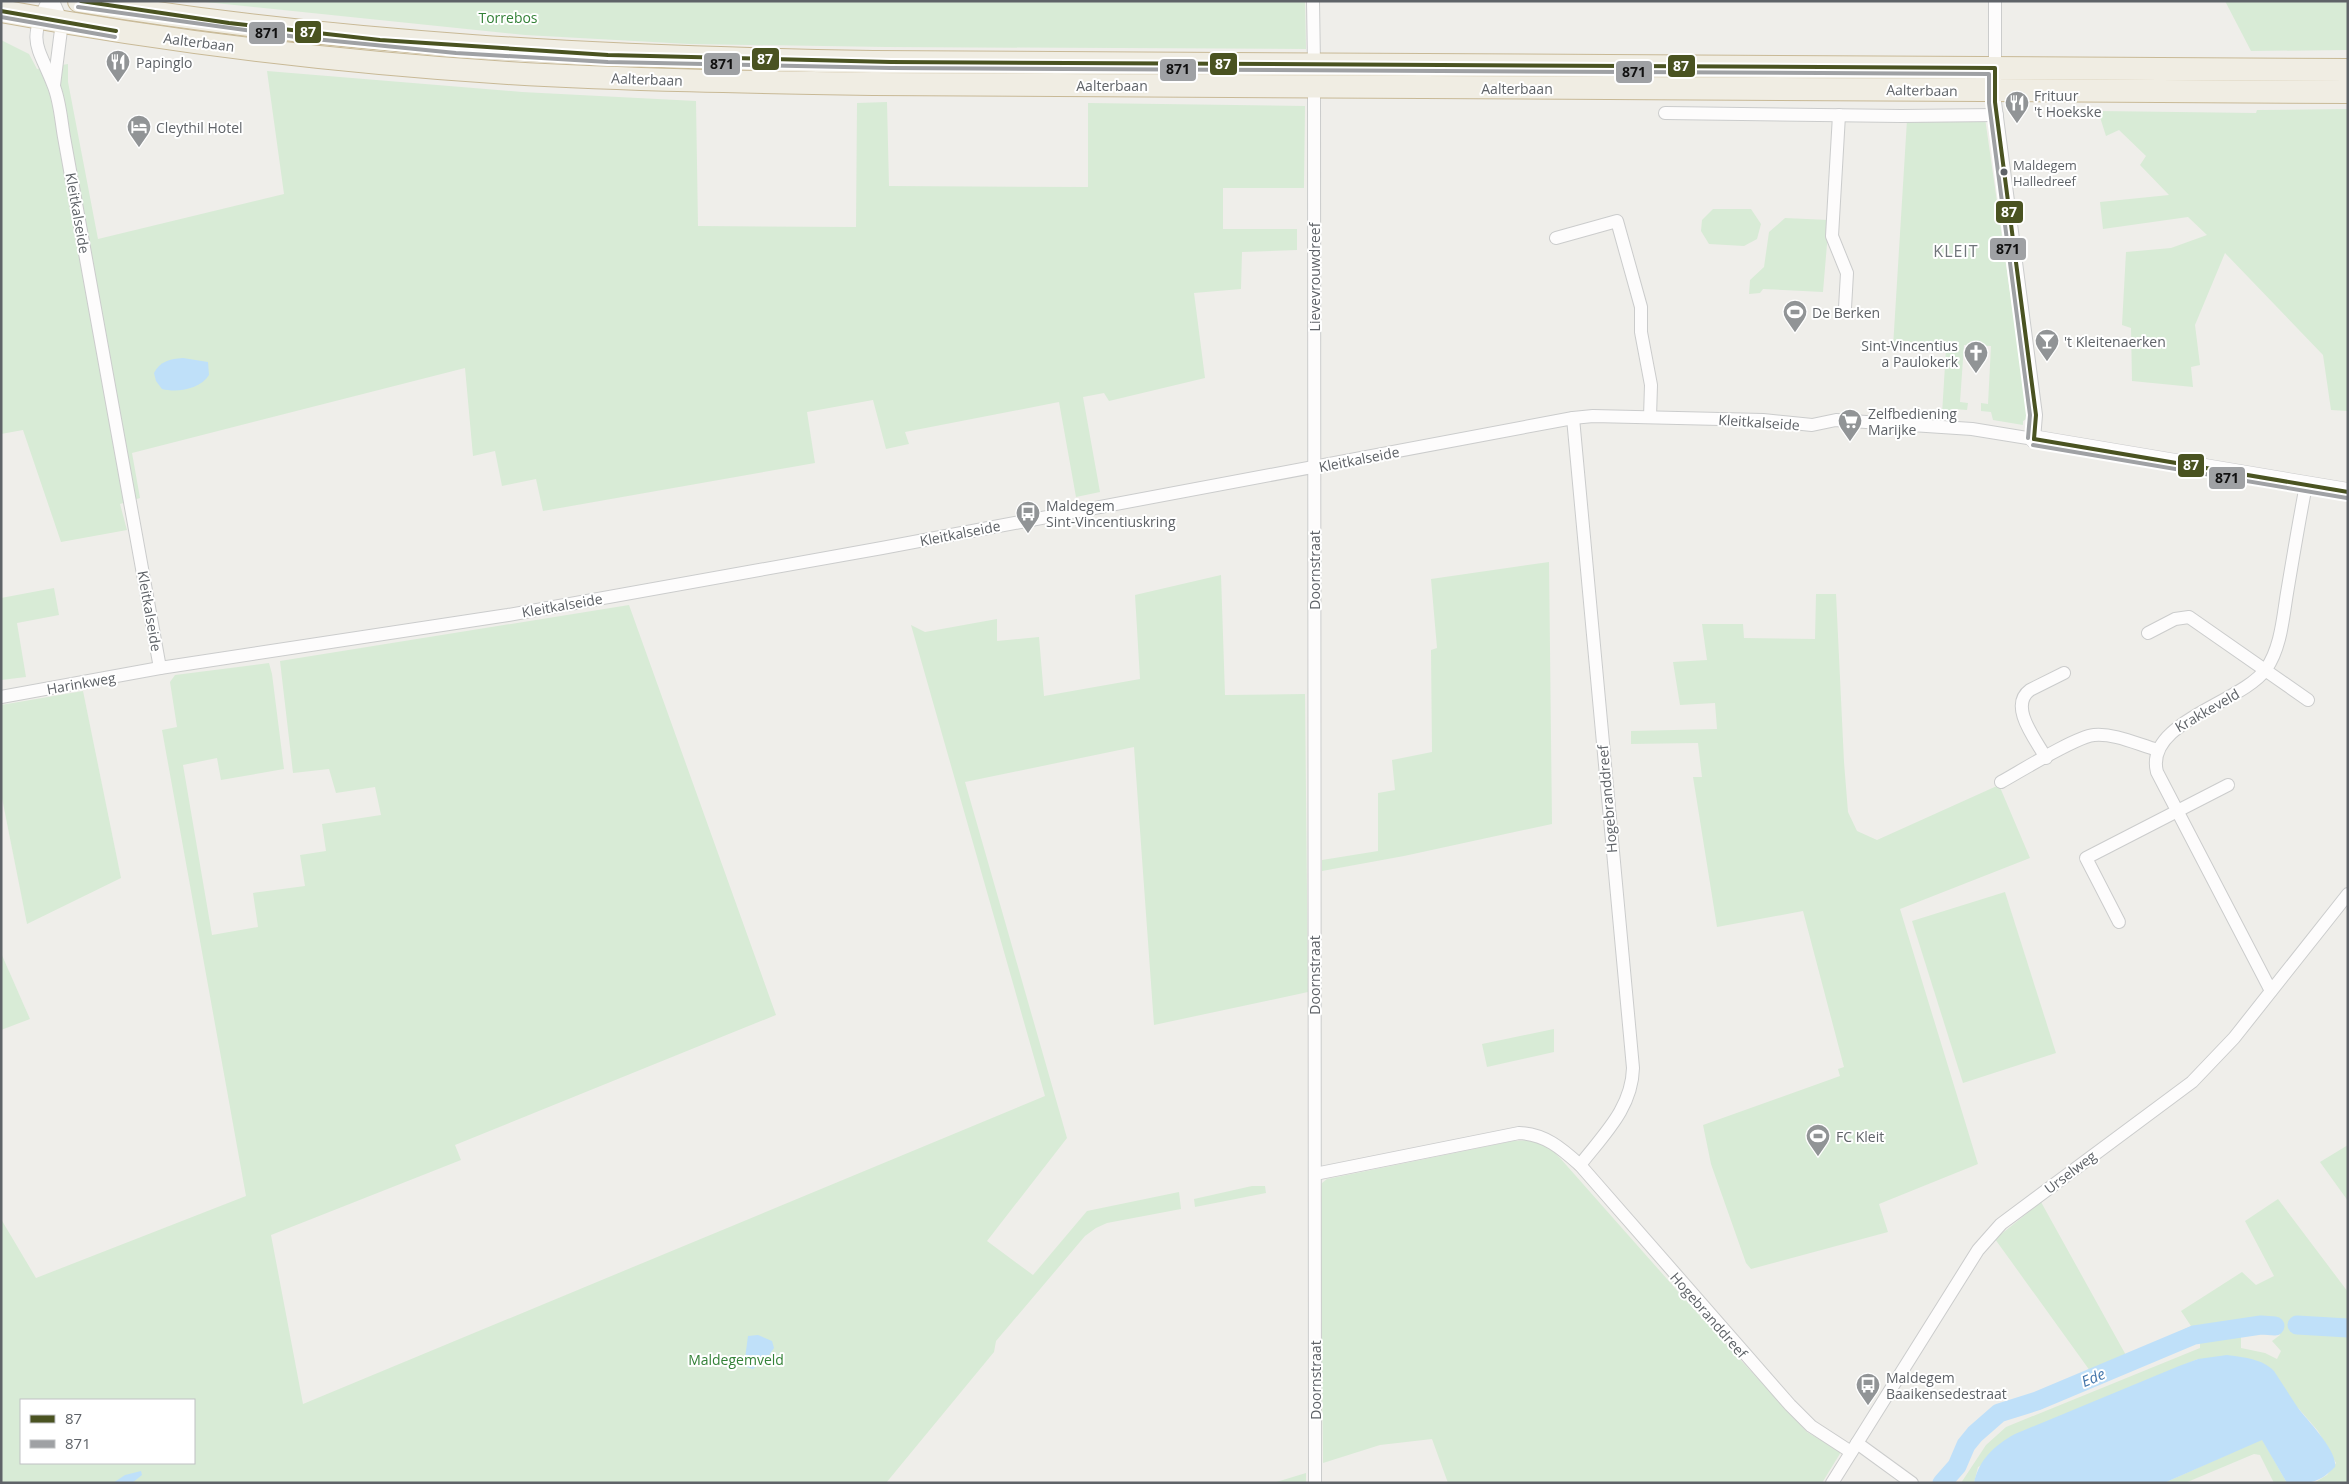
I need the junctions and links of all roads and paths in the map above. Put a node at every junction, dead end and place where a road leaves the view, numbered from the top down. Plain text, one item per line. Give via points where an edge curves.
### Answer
1 (79, 1) edge
2 (1313, 1) edge
3 (1995, 1) edge
4 (47, 7) edge
5 (1, 11) edge
6 (62, 22) junction
7 (1314, 64) junction
8 (1996, 68) junction
9 (2348, 70) edge
10 (54, 85) junction
11 (1314, 86) junction
12 (1995, 90) junction
13 (2348, 92) edge
14 (1665, 113) dead end
15 (1997, 114) junction
16 (1839, 115) junction
17 (1556, 238) dead end
18 (1845, 308) dead end
19 (1650, 417) junction
20 (1573, 418) junction
21 (2034, 439) junction
22 (1314, 467) junction
23 (2306, 485) junction
24 (2348, 492) edge
25 (2148, 632) dead end
26 (160, 668) junction
27 (2266, 669) junction
28 (2064, 673) dead end
29 (1, 697) edge
30 (2308, 700) dead end
31 (2158, 750) junction
32 (2046, 758) junction
33 (2001, 782) dead end
34 (2228, 785) dead end
35 (2177, 812) junction
36 (2348, 894) edge
37 (2118, 922) dead end
38 (2271, 991) junction
39 (1580, 1165) junction
40 (1315, 1174) junction
41 (1854, 1448) junction
42 (1315, 1483) edge
43 (1832, 1483) edge
44 (1912, 1483) edge

1 - 7 highway, Aalterbaan via 291,32 605,55 873,62
2 - 7 street
3 - 8 street
4 - 5 highway, Aalterbaan
4 - 6 highway, Aalterbaan
4 - 10 street, Kleitkalseide via 36,40 38,52
6 - 10 street, Kleitkalseide
6 - 11 highway, Aalterbaan via 287,53 526,74 853,84
7 - 8 highway, Aalterbaan
8 - 9 highway, Aalterbaan
8 - 12 street
10 - 26 street, Kleitkalseide
11 - 12 highway, Aalterbaan
11 - 22 street, Lievevrouwdreef
12 - 13 highway, Aalterbaan
12 - 15 street
14 - 16 street, Aalterbaan
15 - 16 street, Aalterbaan
15 - 21 street via 2036,415
16 - 18 street via 1832,236 1847,273
17 - 19 street via 1617,221 1640,307 1641,332 1651,385
19 - 20 street, Kleitkalseide
19 - 21 street, Kleitkalseide via 1763,420 1812,425 1845,420 1972,429
20 - 22 street, Kleitkalseide
20 - 39 street, Hogebranddreef via 1633,1068 1631,1088 1624,1107
21 - 23 street, Kleitkalseide
22 - 26 street, Kleitkalseide via 517,613
22 - 40 street, Doornstraat
23 - 24 street, Kleitkalseide
23 - 27 street, Krakkeveld via 2280,632
25 - 27 street via 2189,616
26 - 29 street, Harinkweg
27 - 30 street
27 - 31 street, Krakkeveld via 2239,692 2170,732
28 - 32 street via 2025,693 2021,702 2023,714
31 - 32 street via 2094,735
31 - 35 street via 2157,772
32 - 33 street
34 - 35 street
35 - 37 street via 2086,858
35 - 38 street
36 - 38 street, Urselweg
38 - 41 street, Urselweg via 2234,1038 2192,1082 2001,1224 1978,1250
39 - 40 street, Hogebranddreef via 1549,1140 1518,1133
39 - 41 street, Hogebranddreef via 1790,1405 1811,1426
40 - 42 street, Doornstraat
41 - 43 street, Urselweg
41 - 44 street, Hogebranddreef

